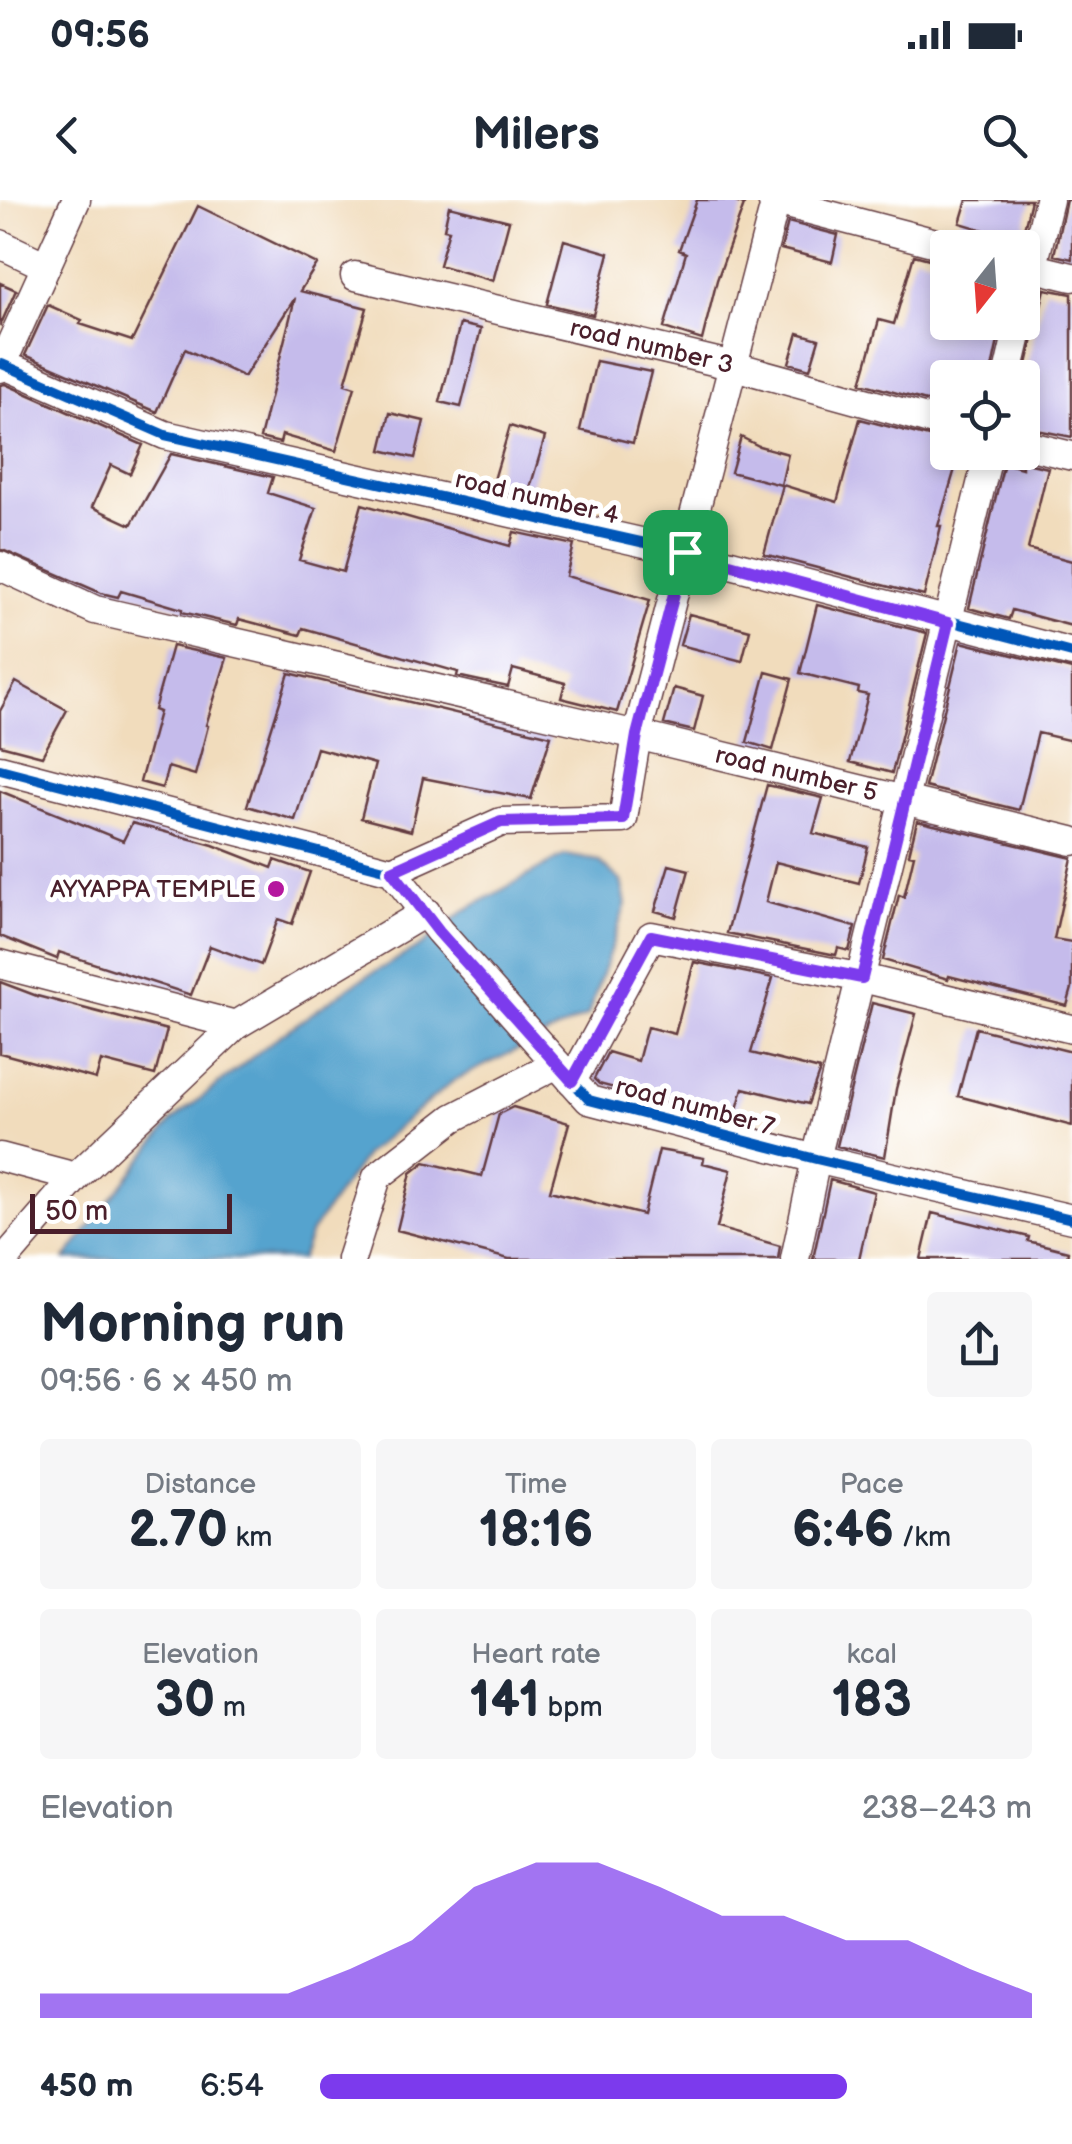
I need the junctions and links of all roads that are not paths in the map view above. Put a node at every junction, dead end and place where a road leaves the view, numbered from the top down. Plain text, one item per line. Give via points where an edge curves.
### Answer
1 (76, 200) edge
2 (774, 200) edge
3 (1049, 200) edge
4 (1039, 230) edge
5 (930, 241) edge
6 (0, 244) edge
7 (44, 265) junction
8 (1040, 269) edge
9 (355, 276) dead end
10 (1072, 277) edge
11 (1, 366) edge
12 (734, 366) junction
13 (930, 420) edge
14 (1040, 448) edge
15 (1072, 456) edge
16 (985, 470) edge
17 (685, 552) junction
18 (0, 566) edge
19 (948, 623) junction
20 (1072, 653) edge
21 (637, 735) junction
22 (0, 769) edge
23 (905, 802) junction
24 (1072, 841) edge
25 (392, 871) junction
26 (432, 922) junction
27 (0, 964) edge
28 (862, 978) junction
29 (1070, 1023) edge
30 (236, 1026) junction
31 (565, 1072) junction
32 (0, 1157) edge
33 (816, 1159) junction
34 (76, 1177) junction
35 (1072, 1219) edge
36 (359, 1257) edge
37 (4, 1259) edge
38 (796, 1259) edge

1 - 7 street
2 - 5 street
2 - 12 street
3 - 4 street
6 - 7 street
7 - 11 street
8 - 10 street
9 - 12 street, road number 3
11 - 17 street, road number 4 via 164,435
12 - 13 street, road number 3
12 - 17 street
14 - 15 street
16 - 19 street
17 - 19 street, road number 4
17 - 21 street
18 - 21 street, road number 5 via 94,610
19 - 20 street, road number 4
19 - 23 street
21 - 23 street, road number 5
21 - 25 street via 623,819 501,822
22 - 25 street
23 - 24 street, road number 5
23 - 28 street
25 - 26 street, road number 7
26 - 30 street
26 - 31 street, road number 7
27 - 30 street
28 - 29 street
28 - 31 street via 651,936
28 - 33 street
30 - 34 street
31 - 33 street, road number 7 via 589,1100
31 - 36 street via 453,1118 377,1176
32 - 34 street
33 - 35 street, road number 7
33 - 38 street
34 - 37 street

